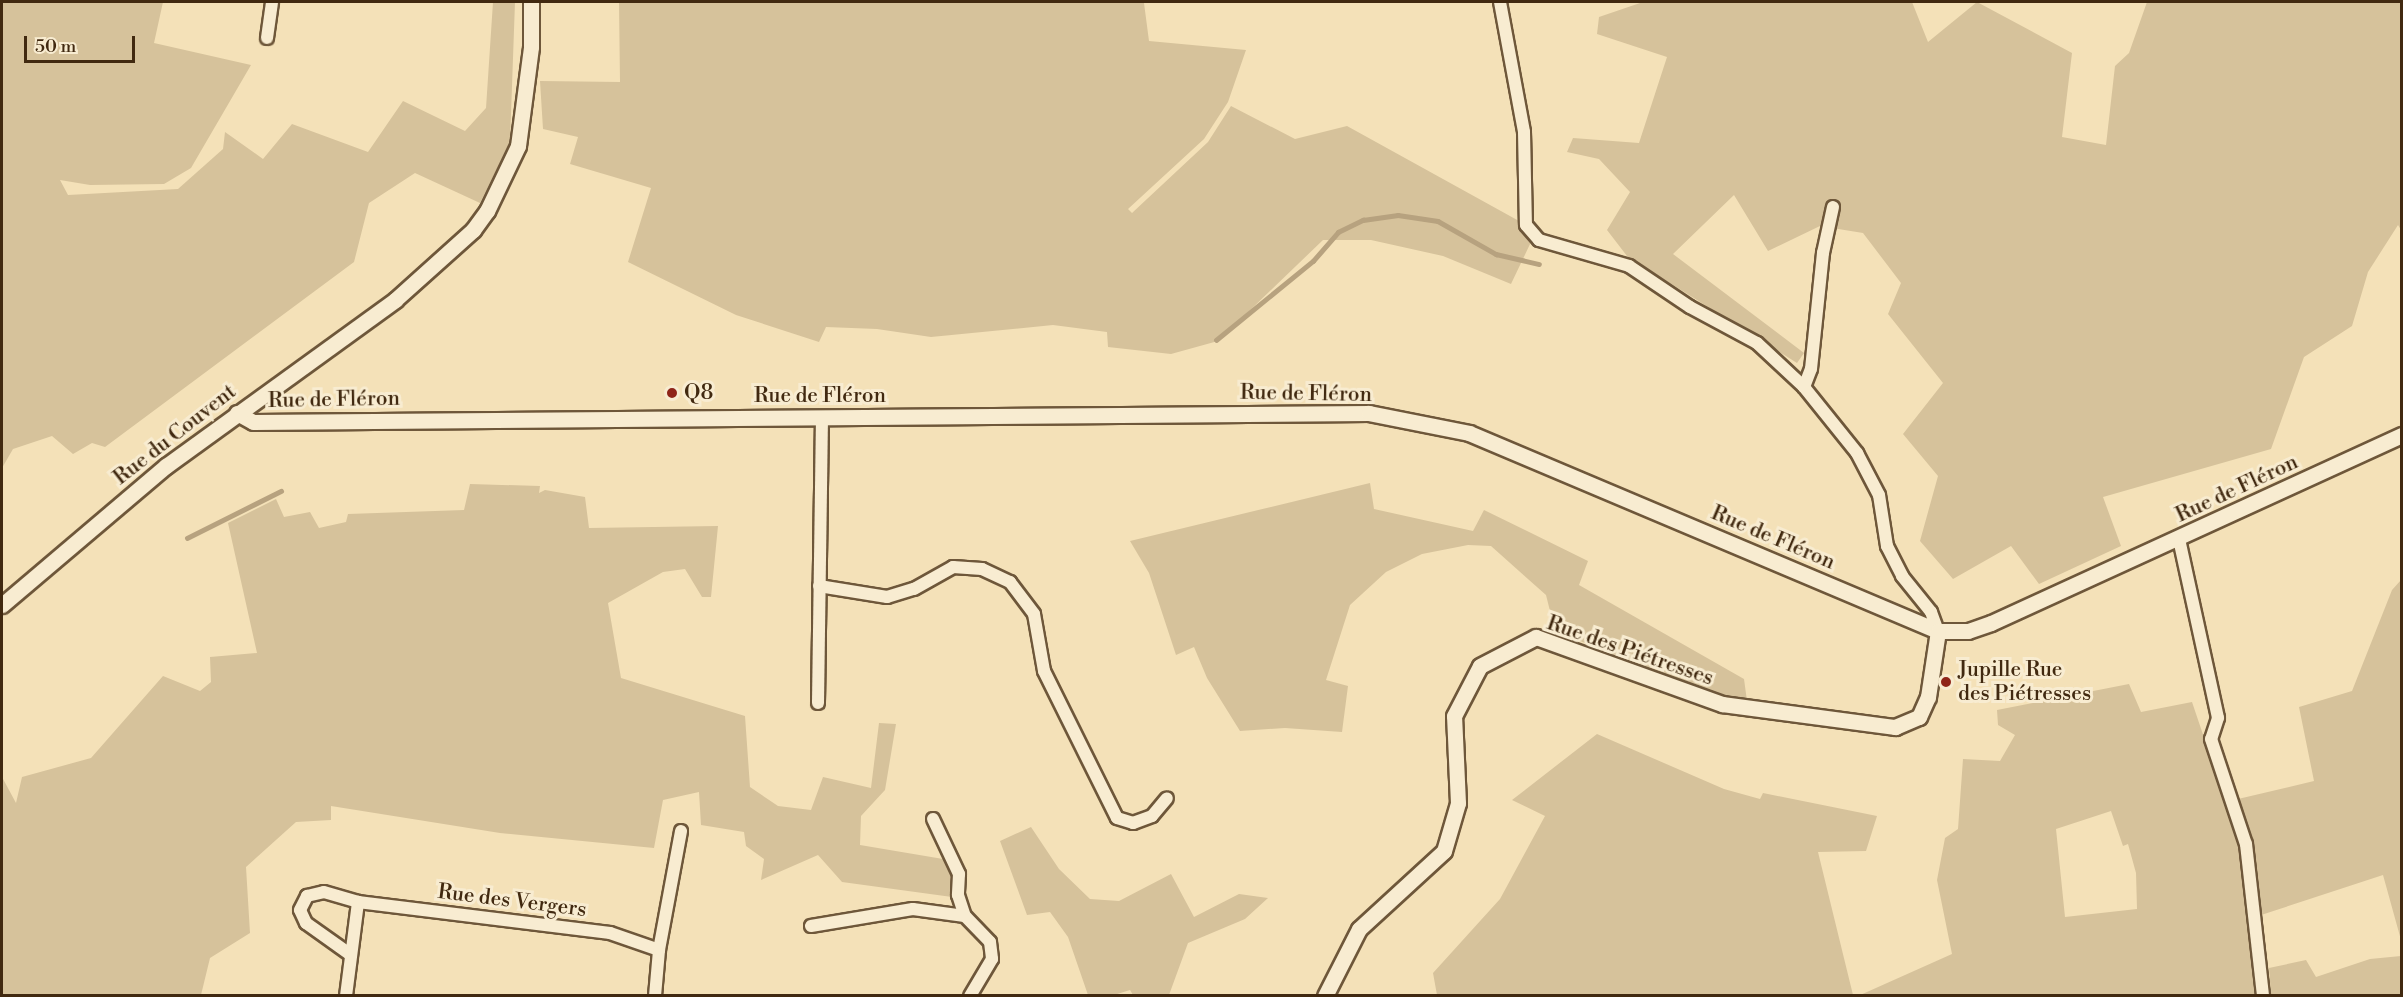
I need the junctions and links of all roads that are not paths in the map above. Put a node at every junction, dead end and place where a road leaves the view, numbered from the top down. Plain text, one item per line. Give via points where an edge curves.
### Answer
1 (272, 2) edge
2 (531, 2) edge
3 (1500, 2) edge
4 (267, 38) dead end
5 (1833, 207) dead end
6 (1804, 387) junction
7 (237, 413) junction
8 (822, 417) junction
9 (2402, 435) edge
10 (2179, 539) junction
11 (819, 586) junction
12 (2, 606) edge
13 (1938, 631) junction
14 (818, 703) dead end
15 (1167, 798) dead end
16 (933, 819) dead end
17 (681, 831) dead end
18 (358, 902) junction
19 (965, 916) junction
20 (811, 926) dead end
21 (659, 950) junction
22 (351, 955) junction
23 (346, 996) edge
24 (655, 996) edge
25 (970, 996) edge
26 (1325, 996) edge
27 (2263, 996) edge

1 - 4 street
2 - 7 street, Rue du Couvent via 531,47 518,146 488,211 473,230 395,300
3 - 6 street via 1524,132 1526,225 1539,240 1572,253 1629,266 1690,307 1757,343
5 - 6 street via 1823,253 1811,369
6 - 13 street via 1857,453 1879,495 1887,546 1902,576 1931,612
7 - 8 street, Rue de Fléron via 253,422
7 - 12 street, Rue du Couvent via 166,466
8 - 11 street
8 - 13 street, Rue de Fléron via 1369,413 1469,433
9 - 10 street, Rue de Fléron
10 - 13 street, Rue de Fléron via 1990,623 1968,631
10 - 27 street via 2218,718 2211,739 2246,844
11 - 14 street
11 - 15 street via 887,597 914,589 953,567 982,569 1010,582 1034,614 1044,671 1117,818 1133,823 1152,816
13 - 26 street, Rue des Piétresses via 1928,697 1919,717 1895,727 1722,704 1536,638 1480,666 1454,716 1458,803 1444,852 1359,929
16 - 19 street via 959,874 958,895
17 - 21 street
18 - 21 street, Rue des Vergers via 610,933
18 - 22 street
18 - 22 street, Rue des Vergers via 324,892 307,896 300,910 306,923
19 - 20 street via 913,909
19 - 25 street via 990,942 992,959
21 - 24 street
22 - 23 street

